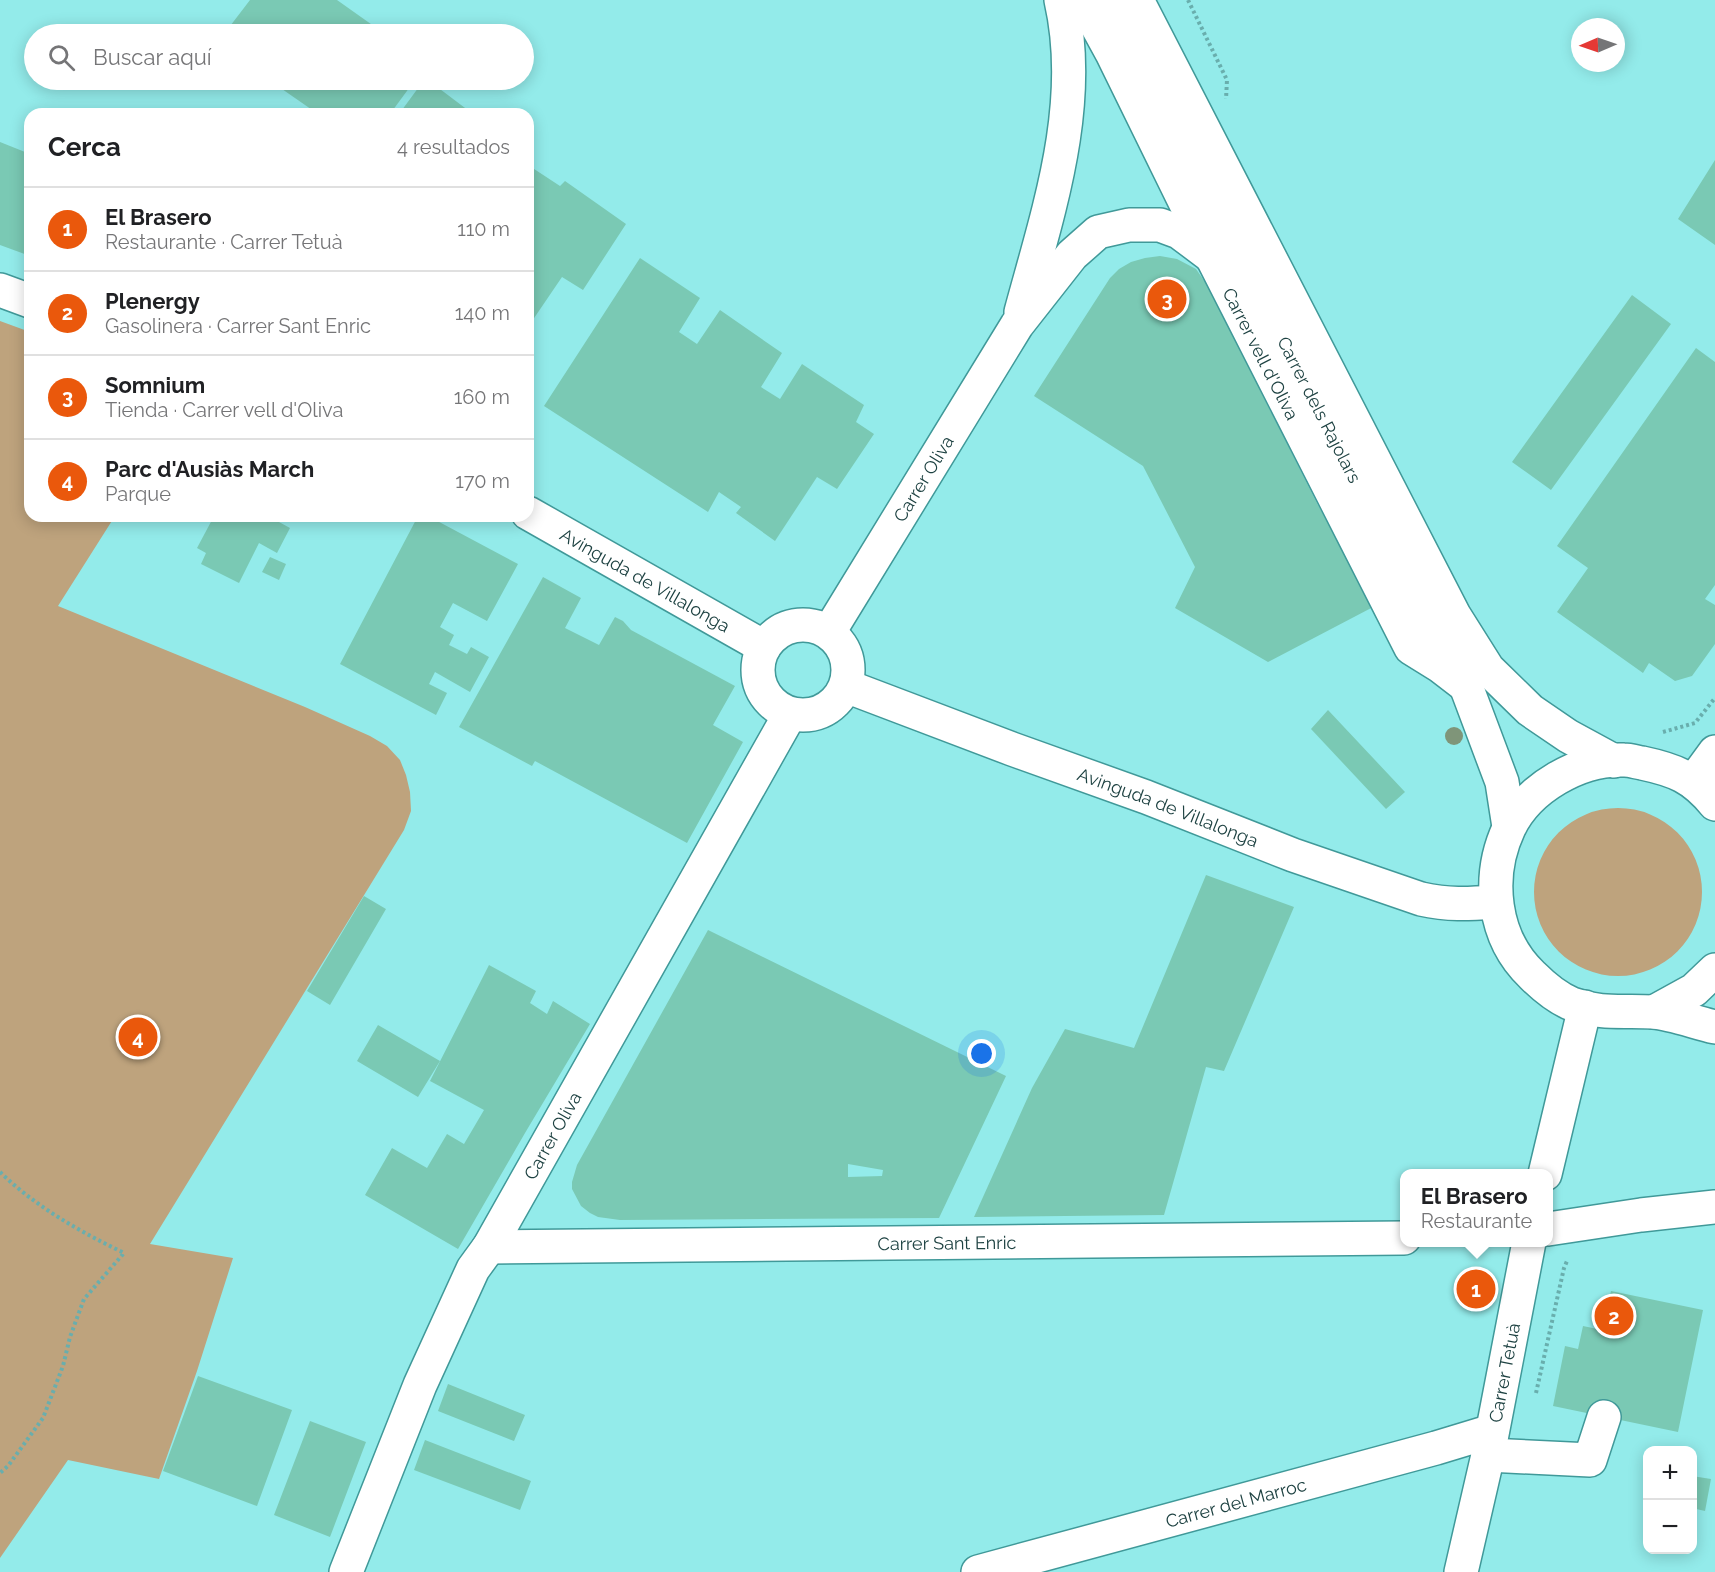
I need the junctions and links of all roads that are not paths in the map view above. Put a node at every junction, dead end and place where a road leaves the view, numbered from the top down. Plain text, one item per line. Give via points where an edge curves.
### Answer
1 (1062, 0) edge
2 (1083, 0) edge
3 (1110, 0) edge
4 (1137, 0) edge
5 (1212, 257) junction
6 (0, 290) edge
7 (24, 300) edge
8 (1017, 325) junction
9 (534, 516) edge
10 (829, 632) junction
11 (764, 647) junction
12 (846, 686) junction
13 (1466, 686) junction
14 (790, 714) junction
15 (1715, 752) edge
16 (1614, 761) junction
17 (1704, 793) edge
18 (1509, 827) junction
19 (1496, 902) junction
20 (1715, 970) edge
21 (1585, 1007) junction
22 (1654, 1012) junction
23 (1715, 1027) edge
24 (1546, 1169) edge
25 (1715, 1208) edge
26 (1553, 1228) edge
27 (1400, 1238) edge
28 (489, 1247) junction
29 (1528, 1247) edge
30 (1604, 1417) dead end
31 (1490, 1443) junction
32 (346, 1572) edge
33 (978, 1572) edge
34 (1461, 1572) edge

1 - 8 street, Carrer Oliva via 1069,62 1064,134 1054,189
2 - 5 street, Carrer vell d'Oliva
3 - 13 street, Carrer dels Rajolars
4 - 16 street, Carrer dels Rajolars via 1454,615 1488,669 1530,710
5 - 8 street, Carrer Oliva via 1179,232 1161,225 1129,225 1098,232 1072,255
5 - 13 street, Carrer vell d'Oliva via 1411,648
6 - 7 street
8 - 10 street, Carrer Oliva
9 - 11 street, Avinguda de Villalonga
10 - 11 street via 796,625 772,636
10 - 12 street via 848,659
11 - 14 street via 758,662 763,693 773,705
12 - 14 street via 828,708 815,714
12 - 19 street, Avinguda de Villalonga via 1293,855 1421,899 1442,904
13 - 18 street, Carrer dels Rajolars via 1502,782
14 - 28 street, Carrer Oliva
15 - 17 street
16 - 17 street via 1666,769
16 - 18 street via 1581,766 1552,781 1527,803
18 - 19 street via 1497,861
19 - 21 street via 1503,933 1520,964 1547,989
20 - 22 street via 1694,990
21 - 22 street via 1606,1012
21 - 24 street
22 - 23 street
25 - 26 street
27 - 28 street, Carrer Sant Enric
28 - 32 street, Carrer Oliva via 472,1269 420,1385
29 - 31 street, Carrer Tetuà
30 - 31 street, Carrer del Marroc via 1590,1460
31 - 33 street, Carrer del Marroc via 1424,1451
31 - 34 street, Carrer Tetuà

